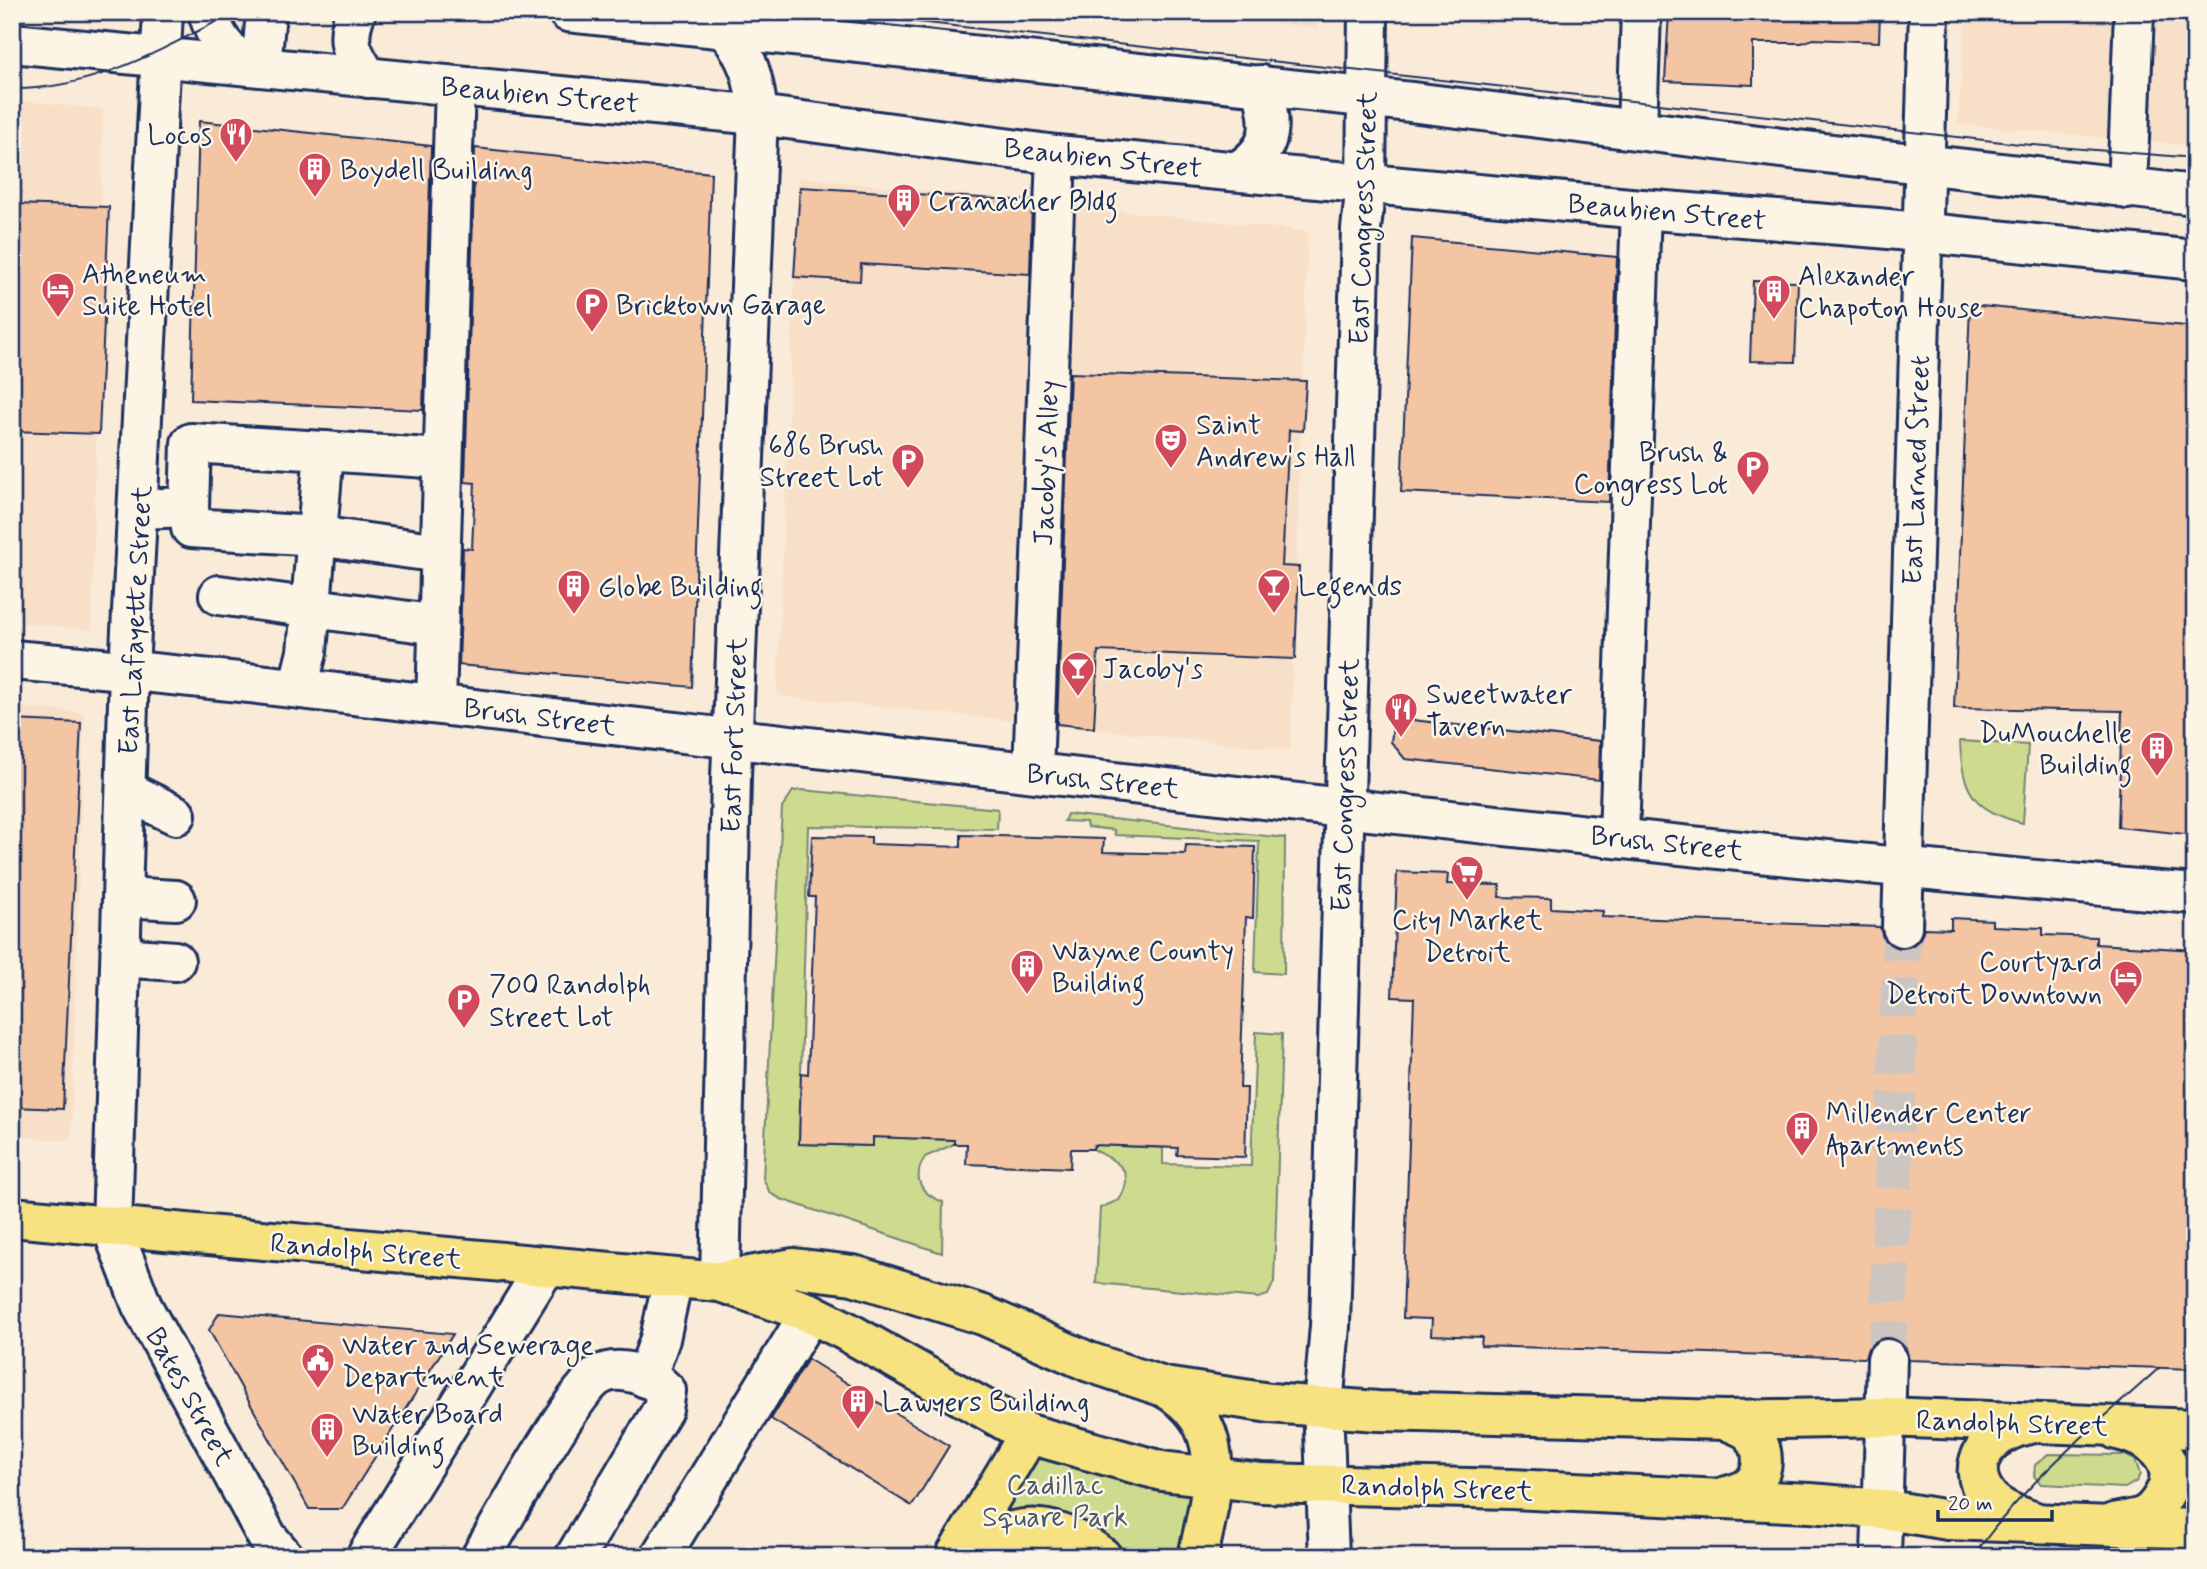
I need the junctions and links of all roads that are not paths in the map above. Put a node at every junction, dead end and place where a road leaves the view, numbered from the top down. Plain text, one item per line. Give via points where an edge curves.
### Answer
1 (163, 12) edge
2 (208, 12) edge
3 (266, 12) edge
4 (356, 12) edge
5 (568, 12) edge
6 (1368, 12) edge
7 (1641, 12) edge
8 (1930, 12) edge
9 (2134, 12) edge
10 (726, 29) junction
11 (12, 43) edge
12 (162, 56) junction
13 (256, 66) junction
14 (368, 78) junction
15 (1261, 85) junction
16 (455, 86) junction
17 (1366, 97) junction
18 (758, 115) junction
19 (1637, 128) junction
20 (1056, 155) junction
21 (1923, 164) junction
22 (1238, 171) junction
23 (1366, 184) junction
24 (2127, 189) junction
25 (2195, 195) edge
26 (1641, 209) junction
27 (1922, 232) junction
28 (2195, 260) edge
29 (324, 451) junction
30 (443, 459) junction
31 (189, 507) junction
32 (139, 509) junction
33 (317, 536) junction
34 (440, 553) junction
35 (219, 595) dead end
36 (311, 607) junction
37 (438, 625) junction
38 (12, 660) edge
39 (129, 670) junction
40 (298, 688) junction
41 (436, 703) junction
42 (732, 738) junction
43 (1033, 772) junction
44 (127, 791) junction
45 (1342, 807) junction
46 (176, 815) dead end
47 (1619, 837) junction
48 (1902, 868) junction
49 (2195, 894) edge
50 (123, 897) junction
51 (176, 900) dead end
52 (1902, 927) tunnel mouth
53 (121, 957) junction
54 (175, 961) dead end
55 (12, 1217) edge
56 (112, 1228) junction
57 (546, 1266) junction
58 (673, 1278) junction
59 (720, 1282) junction
60 (810, 1313) junction
61 (1887, 1359) tunnel mouth
62 (646, 1378) junction
63 (1164, 1387) junction
64 (1323, 1406) junction
65 (1885, 1417) junction
66 (1726, 1420) junction
67 (2043, 1422) junction
68 (2101, 1425) junction
69 (2195, 1429) edge
70 (1029, 1434) junction
71 (1213, 1478) junction
72 (1327, 1483) junction
73 (1716, 1499) junction
74 (1882, 1509) junction
75 (2036, 1523) junction
76 (2098, 1525) junction
77 (2195, 1529) edge
78 (284, 1557) edge
79 (366, 1557) edge
80 (481, 1557) edge
81 (575, 1557) edge
82 (660, 1557) edge
83 (955, 1557) edge
84 (964, 1557) edge
85 (1102, 1557) edge
86 (1198, 1557) edge
87 (1329, 1557) edge
88 (1881, 1557) edge

1 - 12 street, East Lafayette Street
2 - 13 street via 220,42 232,56
3 - 13 street
4 - 14 street via 348,31 354,55
5 - 10 street
6 - 17 street, East Congress Street
7 - 19 street
8 - 21 street, East Larned Street
9 - 24 street
10 - 15 street
10 - 18 street, East Fort Street via 754,78
11 - 12 street, Beaubien Street
12 - 13 street, Beaubien Street
12 - 32 street, East Lafayette Street
13 - 14 street, Beaubien Street
14 - 16 street, Beaubien Street
15 - 17 street
15 - 22 street via 1269,112 1269,137 1255,160
16 - 18 street, Beaubien Street
16 - 30 street
17 - 19 street
17 - 23 street, East Congress Street
18 - 20 street, Beaubien Street
18 - 42 street, East Fort Street
19 - 21 street
20 - 22 street, Beaubien Street
20 - 43 street, Jacoby's Alley
21 - 24 street
21 - 27 street, East Larned Street
22 - 23 street, Beaubien Street
23 - 26 street, Beaubien Street
23 - 45 street, East Congress Street
24 - 25 street
26 - 27 street, Beaubien Street
26 - 47 street
27 - 28 street, Beaubien Street
27 - 48 street, East Larned Street
29 - 30 street
29 - 31 street via 191,443
29 - 33 street
30 - 34 street
31 - 32 street
31 - 33 street via 191,527
32 - 39 street, East Lafayette Street
33 - 34 street
33 - 36 street
34 - 37 street
35 - 36 street
36 - 37 street
36 - 40 street
37 - 41 street
38 - 39 street, Brush Street
39 - 40 street, Brush Street
39 - 44 street, East Lafayette Street
40 - 41 street, Brush Street
41 - 42 street, Brush Street
42 - 43 street, Brush Street
42 - 59 street, East Fort Street
43 - 45 street, Brush Street
44 - 46 street
44 - 50 street, East Lafayette Street
45 - 47 street, Brush Street
45 - 64 street, East Congress Street via 1330,1326
47 - 48 street, Brush Street
48 - 49 street, Brush Street
48 - 52 street, East Larned Street
50 - 51 street
50 - 53 street, East Lafayette Street
53 - 54 street
53 - 56 street, East Lafayette Street
55 - 56 main road, Randolph Street
56 - 57 main road, Randolph Street
56 - 78 street, Bates Street via 142,1306 267,1537
57 - 58 main road, Randolph Street
57 - 79 street
58 - 59 main road, Randolph Street
58 - 62 street
59 - 60 main road, Randolph Street
59 - 63 main road, Randolph Street via 794,1268 853,1275 948,1303 1089,1362
60 - 70 main road, Randolph Street
60 - 82 street
61 - 65 street
62 - 80 street via 616,1370 596,1377 569,1411
62 - 81 street via 656,1380 666,1391 663,1409
63 - 64 main road, Randolph Street
63 - 71 main road via 1186,1399 1197,1414 1209,1438
64 - 66 main road, Randolph Street
64 - 72 street, East Congress Street
65 - 66 main road, Randolph Street
65 - 67 main road, Randolph Street
65 - 74 street
66 - 73 main road via 1749,1432 1759,1444 1763,1460 1759,1475 1748,1488
67 - 68 main road, Randolph Street
67 - 75 main road via 1998,1434 1986,1447 1979,1467 1981,1487 1991,1500
68 - 69 main road, Randolph Street
68 - 76 main road via 2142,1437 2156,1447 2166,1459 2170,1481 2157,1506 2143,1517
70 - 71 main road, Randolph Street via 1119,1461
70 - 83 main road
71 - 72 main road, Randolph Street
71 - 86 main road
72 - 73 main road, Randolph Street
72 - 87 street, East Congress Street
73 - 74 main road, Randolph Street
74 - 75 main road, Randolph Street via 1948,1520
74 - 88 street
75 - 76 main road, Randolph Street
76 - 77 main road, Randolph Street
84 - 85 main road via 996,1534 1039,1528 1085,1544

